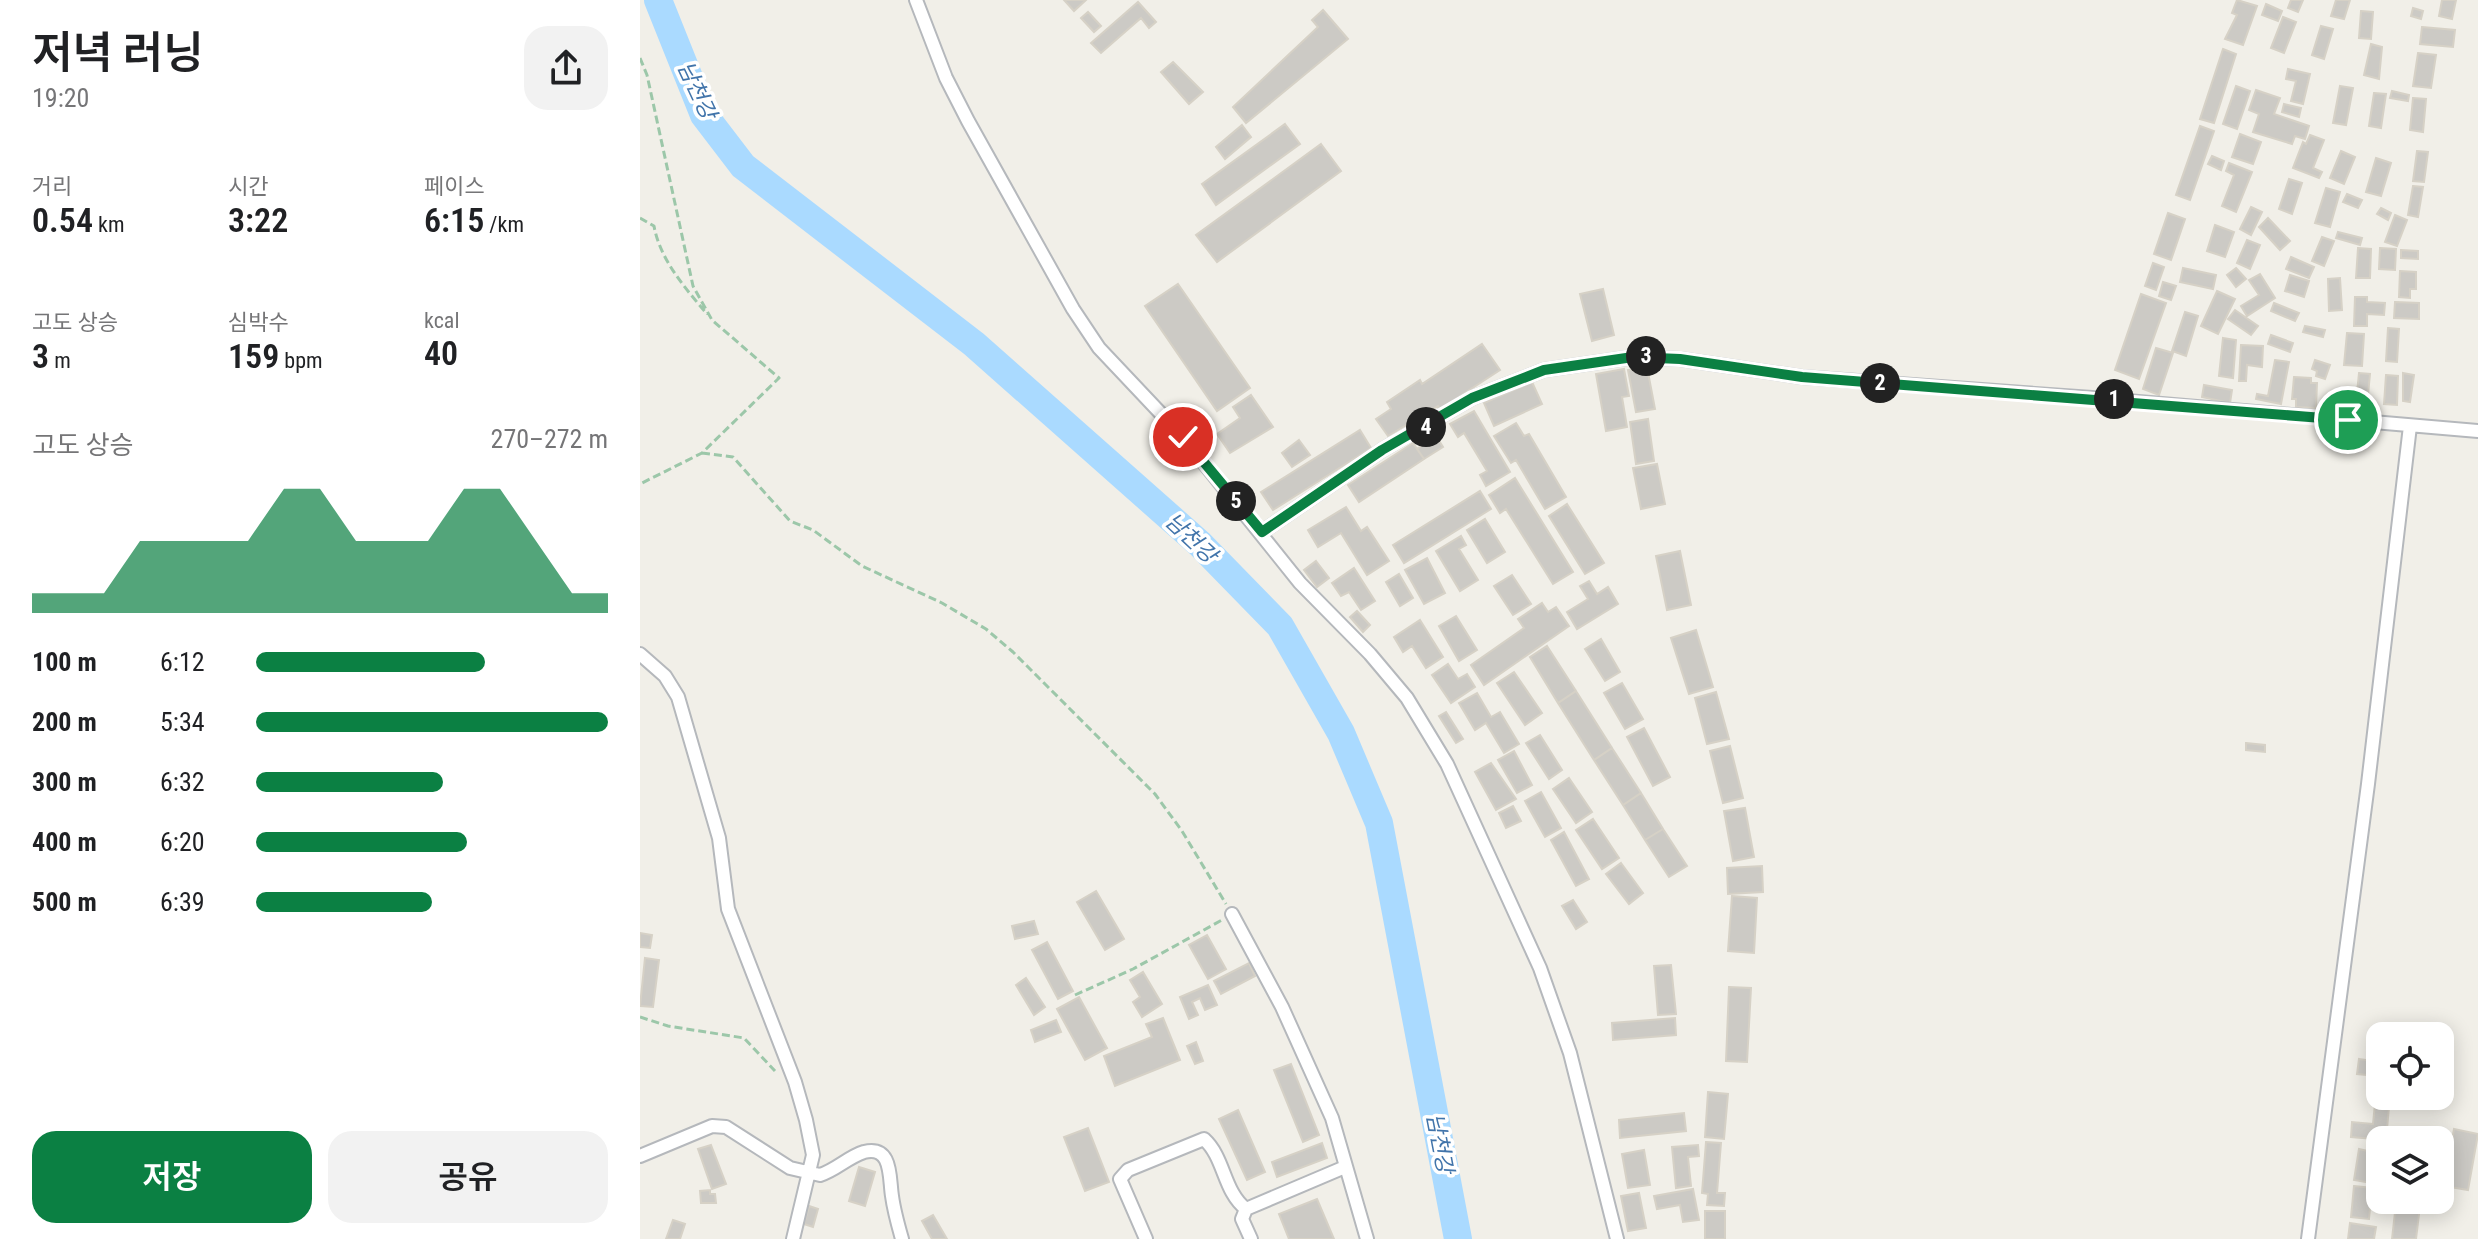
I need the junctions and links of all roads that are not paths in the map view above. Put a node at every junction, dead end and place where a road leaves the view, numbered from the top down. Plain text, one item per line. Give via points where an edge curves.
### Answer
1 (916, 0) edge
2 (2410, 426) junction
3 (2478, 431) edge
4 (1262, 532) junction
5 (640, 654) edge
6 (1232, 914) road end
7 (640, 1156) edge
8 (1345, 1167) junction
9 (808, 1172) junction
10 (1246, 1209) junction
11 (793, 1239) edge
12 (902, 1239) edge
13 (1146, 1239) edge
14 (1251, 1239) edge
15 (1367, 1239) edge
16 (1617, 1239) edge
17 (2308, 1239) edge

1 - 4 street via 951,89 1073,309 1099,348
2 - 3 street
2 - 4 street via 1802,377 1633,357 1544,370 1472,398 1382,450
2 - 17 street
4 - 16 street via 1300,583 1407,698 1447,764 1534,953 1565,1039
5 - 9 street via 665,676 678,697 719,838 728,909 795,1082 813,1155
6 - 8 street via 1332,1118
7 - 9 street via 712,1126 726,1127 776,1161
8 - 10 street
8 - 15 street
9 - 11 street
9 - 12 street via 820,1175 860,1153 874,1150 884,1155
10 - 13 street via 1235,1200 1204,1139 1128,1170 1120,1179
10 - 14 street via 1242,1219

